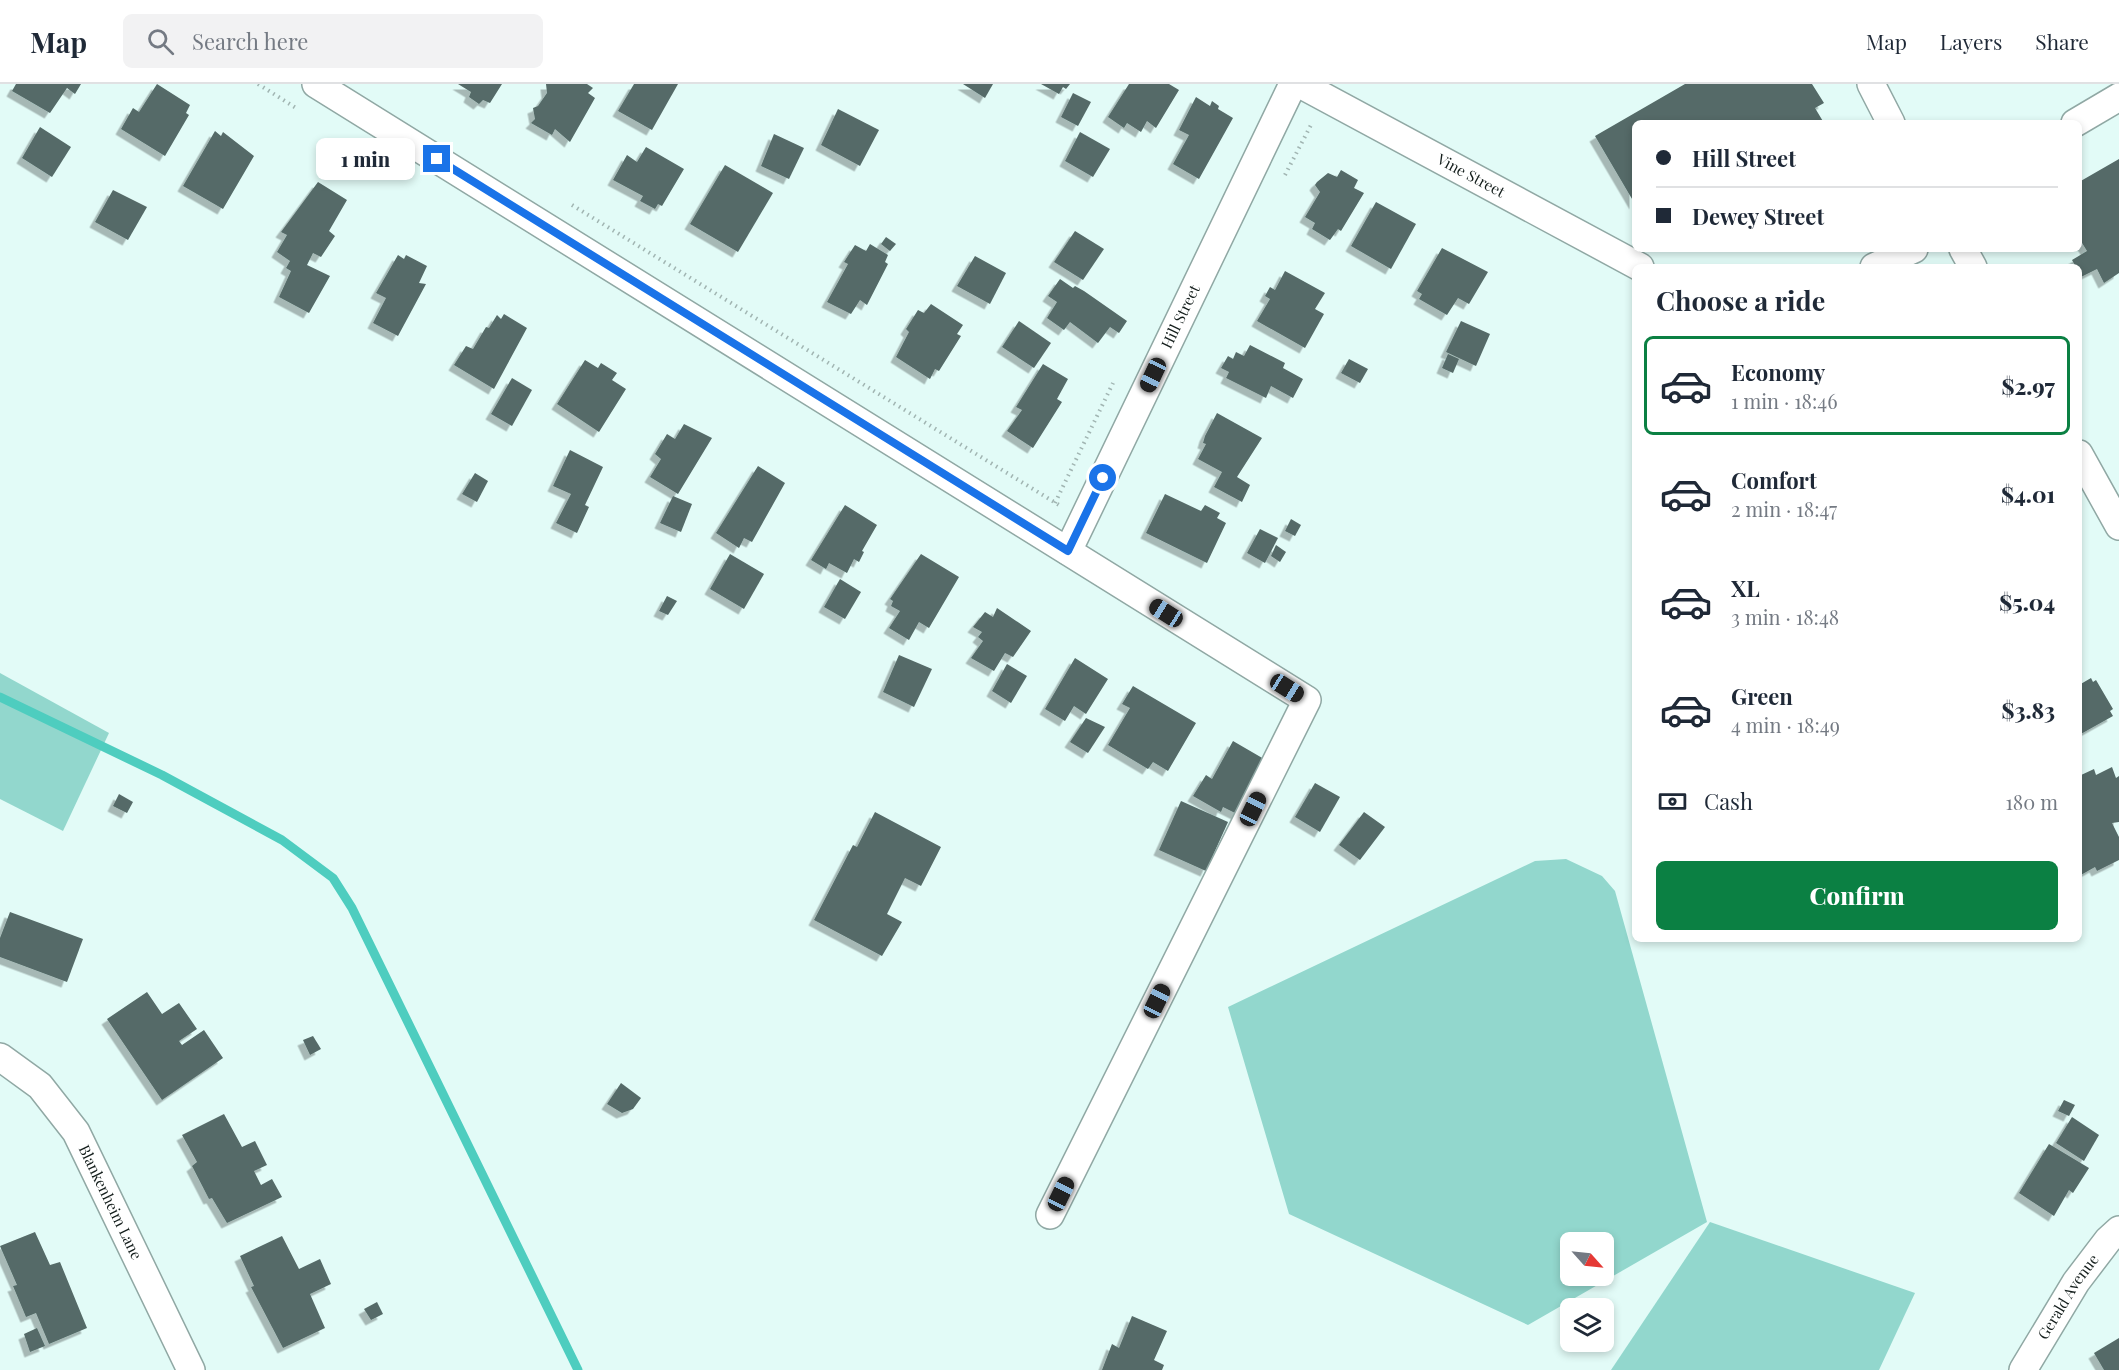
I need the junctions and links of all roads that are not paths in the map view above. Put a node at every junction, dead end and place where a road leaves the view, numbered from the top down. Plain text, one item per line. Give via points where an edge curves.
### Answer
1 (316, 84) edge
2 (1293, 84) edge
3 (1300, 84) edge
4 (1871, 84) edge
5 (2119, 97) edge
6 (1890, 120) edge
7 (2080, 120) edge
8 (1907, 252) edge
9 (1634, 264) edge
10 (1881, 264) edge
11 (2082, 459) edge
12 (2119, 526) edge
13 (1068, 551) junction
14 (0, 1057) edge
15 (1050, 1215) dead end
16 (2119, 1230) edge
17 (191, 1370) edge
18 (2023, 1370) edge

1 - 13 street
2 - 13 street, Hill Street
3 - 9 street, Vine Street
4 - 6 street
5 - 7 street
8 - 10 street
11 - 12 street
13 - 15 street via 1307,700
14 - 17 street, Blankenheim Lane via 40,1086 76,1132
16 - 18 street, Gerald Avenue via 2076,1282

